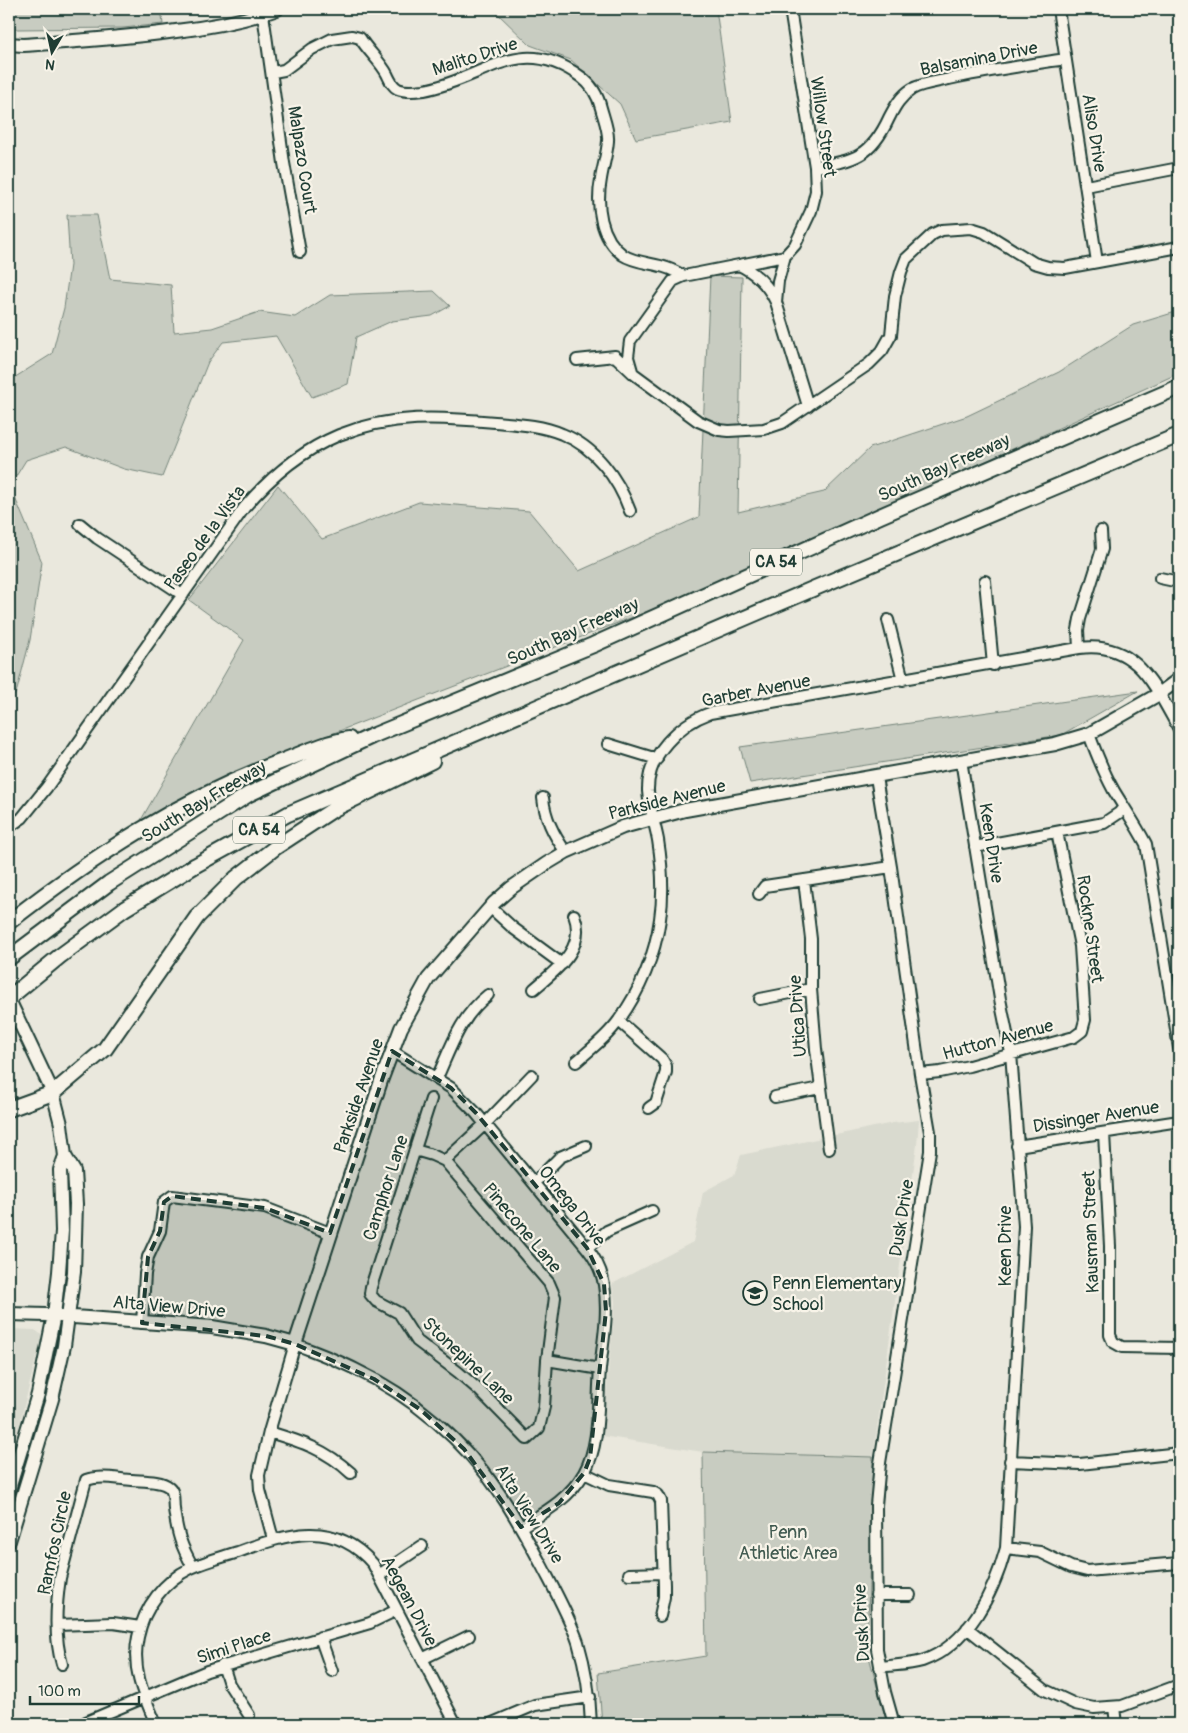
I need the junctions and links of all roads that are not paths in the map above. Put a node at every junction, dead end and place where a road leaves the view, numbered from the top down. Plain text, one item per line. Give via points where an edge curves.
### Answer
1 (277, 9) edge
2 (790, 9) edge
3 (1058, 9) edge
4 (264, 14) junction
5 (9, 44) edge
6 (1065, 59) junction
7 (272, 72) junction
8 (815, 167) junction
9 (1179, 168) edge
10 (1086, 186) junction
11 (1179, 248) edge
12 (300, 252) dead end
13 (785, 256) junction
14 (1097, 262) junction
15 (739, 265) junction
16 (684, 276) junction
17 (776, 302) junction
18 (577, 360) dead end
19 (634, 374) junction
20 (1179, 387) edge
21 (808, 406) junction
22 (1179, 435) edge
23 (630, 511) dead end
24 (80, 524) dead end
25 (1101, 531) dead end
26 (1160, 578) dead end
27 (985, 581) dead end
28 (1179, 582) edge
29 (183, 595) junction
30 (888, 620) dead end
31 (1079, 648) junction
32 (993, 665) junction
33 (1179, 679) edge
34 (903, 680) junction
35 (1159, 694) junction
36 (534, 708) junction
37 (1179, 729) edge
38 (1090, 734) junction
39 (372, 736) junction
40 (608, 744) dead end
41 (657, 758) junction
42 (961, 760) junction
43 (876, 777) junction
44 (544, 798) dead end
45 (1124, 807) junction
46 (653, 818) junction
47 (9, 827) edge
48 (1057, 832) junction
49 (975, 847) junction
50 (566, 852) junction
51 (891, 867) junction
52 (804, 880) junction
53 (759, 894) dead end
54 (490, 907) junction
55 (574, 915) dead end
56 (9, 922) edge
57 (9, 958) edge
58 (562, 964) junction
59 (534, 989) dead end
60 (811, 989) junction
61 (488, 995) dead end
62 (9, 999) edge
63 (760, 999) dead end
64 (619, 1021) junction
65 (1178, 1028) edge
66 (1082, 1030) joint
67 (1179, 1048) edge
68 (392, 1051) junction
69 (1011, 1053) junction
70 (576, 1062) dead end
71 (920, 1074) junction
72 (532, 1075) dead end
73 (437, 1078) junction
74 (820, 1088) junction
75 (53, 1093) junction
76 (775, 1097) dead end
77 (431, 1099) dead end
78 (649, 1108) dead end
79 (9, 1109) edge
80 (1179, 1120) edge
81 (484, 1124) junction
82 (1104, 1133) junction
83 (586, 1146) dead end
84 (1017, 1146) junction
85 (829, 1149) dead end
86 (415, 1150) junction
87 (65, 1156) junction
88 (445, 1161) junction
89 (534, 1183) junction
90 (652, 1211) dead end
91 (330, 1233) junction
92 (587, 1248) junction
93 (370, 1287) joint
94 (9, 1314) edge
95 (54, 1316) junction
96 (69, 1316) junction
97 (142, 1323) junction
98 (295, 1344) junction
99 (1179, 1348) edge
100 (547, 1360) junction
101 (600, 1369) junction
102 (269, 1432) junction
103 (527, 1439) joint
104 (1179, 1453) edge
105 (1010, 1460) junction
106 (351, 1473) dead end
107 (584, 1473) junction
108 (9, 1489) edge
109 (15, 1496) edge
110 (521, 1527) junction
111 (273, 1540) junction
112 (9, 1541) edge
113 (422, 1546) dead end
114 (1006, 1548) junction
115 (1179, 1563) edge
116 (193, 1567) junction
117 (664, 1573) junction
118 (629, 1574) dead end
119 (380, 1575) junction
120 (876, 1595) junction
121 (910, 1595) dead end
122 (397, 1610) junction
123 (660, 1616) dead end
124 (58, 1625) junction
125 (140, 1627) junction
126 (967, 1628) junction
127 (469, 1636) dead end
128 (320, 1637) junction
129 (422, 1659) junction
130 (62, 1664) dead end
131 (224, 1666) junction
132 (880, 1667) junction
133 (332, 1671) dead end
134 (1179, 1685) edge
135 (145, 1697) junction
136 (590, 1697) junction
137 (1114, 1707) junction
138 (248, 1715) dead end
139 (84, 1724) edge
140 (156, 1724) edge
141 (456, 1724) edge
142 (490, 1724) edge
143 (591, 1724) edge
144 (894, 1724) edge
145 (1116, 1724) edge

1 - 4 main road
2 - 8 street, Willow Street
3 - 6 street, Aliso Drive
4 - 5 main road via 230,23 132,38
4 - 7 street
6 - 8 street, Balsamina Drive via 916,87 898,102 881,136 864,153 842,162
6 - 10 street, Aliso Drive
7 - 12 street, Malpazo Court
7 - 16 street, Malito Drive via 284,70 332,39 352,36 360,38 392,84 404,91 438,87 513,59 536,57 563,67 581,77 594,90 608,135 599,198 602,223 610,241 627,257
8 - 13 street, Willow Street via 816,191 811,211 795,245
9 - 10 street
10 - 14 street, Aliso Drive
11 - 14 street
13 - 15 street
13 - 17 street, Willow Street
14 - 21 street via 1065,268 1048,267 1034,263 984,232 971,228 942,230 933,234 906,259 895,296 891,335 882,351 870,364
15 - 16 street
15 - 17 street, Willow Street via 760,279
16 - 19 street via 673,281 630,341 628,357
17 - 21 street, Willow Street
18 - 19 street via 615,356
19 - 21 street via 698,421 719,430 764,429 782,423
20 - 39 highway, South Bay Freeway / CA 54 via 593,645
22 - 36 highway, CA 54
23 - 29 street, Paseo de la Vista via 621,488 607,468 581,445 562,434 518,424 443,418 382,422 325,442 275,475 244,508
24 - 29 street
25 - 31 street via 1102,549 1080,619
26 - 28 street
27 - 32 street
29 - 47 street, Paseo de la Vista via 47,787 22,818
30 - 34 street
31 - 32 street, Garber Avenue
31 - 35 street, Garber Avenue via 1101,648 1123,654 1142,669
32 - 34 street, Garber Avenue
33 - 35 main road, Parkside Avenue
34 - 41 street, Garber Avenue via 710,713 679,730
35 - 37 street, Garber Avenue
35 - 38 main road, Parkside Avenue
36 - 62 highway, CA 54 via 280,818 124,909
36 - 75 highway via 334,809 236,878 197,917 105,1049
38 - 42 main road, Parkside Avenue via 1055,744
38 - 45 street via 1095,751
39 - 56 highway via 346,740 296,756 209,792 122,841
39 - 57 highway, South Bay Freeway / CA 54 via 249,794 108,882
40 - 41 street
41 - 46 street, Garber Avenue via 648,791
42 - 43 main road, Parkside Avenue
42 - 49 street, Keen Drive
43 - 46 main road, Parkside Avenue
43 - 51 street, Dusk Drive
44 - 50 street via 544,809 556,838
45 - 48 street via 1104,823
45 - 65 street via 1146,844
46 - 50 main road, Parkside Avenue via 604,834
46 - 64 street, Garber Avenue via 662,883 660,919 648,966
48 - 49 street
48 - 66 street, Rockne Street via 1080,946 1085,1020
49 - 69 street, Keen Drive
50 - 54 main road, Parkside Avenue via 511,888
51 - 52 street
51 - 71 street, Dusk Drive
52 - 53 street via 765,886
52 - 60 street, Utica Drive via 811,939
54 - 58 street
54 - 68 main road, Parkside Avenue via 428,979
55 - 58 street via 578,935 570,955
58 - 59 street
60 - 63 street
60 - 74 street, Utica Drive
61 - 73 street via 474,1006 462,1025
62 - 75 main road
64 - 70 street, Garber Avenue
64 - 78 street via 666,1066 656,1103
65 - 67 street
66 - 69 street, Hutton Avenue via 1074,1037
68 - 73 street, Omega Drive
68 - 91 main road, Parkside Avenue
69 - 71 street, Hutton Avenue via 969,1066
69 - 84 street, Keen Drive
71 - 120 street, Dusk Drive via 930,1151 880,1463 876,1504
72 - 81 street
73 - 81 street, Omega Drive via 451,1088
74 - 76 street
74 - 85 street, Utica Drive
75 - 79 highway
75 - 87 main road
77 - 86 street, Camphor Lane
80 - 82 street, Dissinger Avenue
81 - 88 street
81 - 89 street, Omega Drive
82 - 84 street, Dissinger Avenue
82 - 99 street, Kausman Street via 1110,1246 1110,1336 1122,1347
83 - 89 street via 560,1157
84 - 105 street, Keen Drive via 1024,1226
86 - 88 street, Pinecone Lane
86 - 93 street, Camphor Lane
87 - 95 main road via 60,1170 61,1239
87 - 96 main road via 74,1171 76,1204
88 - 100 street, Pinecone Lane via 549,1284 555,1298
89 - 92 street, Omega Drive
90 - 92 street via 607,1231
91 - 97 street via 265,1208 172,1196 164,1202 160,1230 148,1257
91 - 98 main road, Parkside Avenue
92 - 101 street, Omega Drive via 604,1284 606,1311
93 - 103 street, Stonepine Lane via 370,1294 399,1314 417,1341 480,1391
94 - 95 main road, Alta View Drive
95 - 96 main road, Alta View Drive
95 - 108 main road via 38,1394
96 - 97 main road, Alta View Drive
96 - 109 main road via 52,1399
97 - 98 main road, Alta View Drive via 212,1327
98 - 102 street, Parkside Avenue
98 - 110 street, Alta View Drive via 356,1369 421,1410 477,1463
100 - 101 street
100 - 103 street, Pinecone Lane via 544,1407 539,1428
101 - 107 street, Omega Drive via 596,1434
102 - 106 street via 322,1451
102 - 111 street, Parkside Avenue via 259,1483
104 - 105 street via 1080,1464
105 - 114 street, Keen Drive
107 - 110 street, Omega Drive via 559,1503
107 - 117 street via 609,1485 658,1495
109 - 112 main road
110 - 136 street, Alta View Drive via 568,1616 578,1642
111 - 116 street, Aegean Drive
111 - 119 street, Aegean Drive via 306,1533 333,1536 362,1553
113 - 119 street
114 - 115 street via 1040,1552 1087,1571
114 - 126 street, Keen Drive via 998,1576
116 - 124 street, Ramfos Circle via 181,1546 170,1487 142,1481 94,1477 86,1480 60,1578
116 - 125 street, Aegean Drive via 162,1589
117 - 118 street
117 - 123 street
119 - 122 street, Aegean Drive
120 - 121 street
120 - 132 street, Dusk Drive
122 - 128 street, Simi Place via 370,1623
122 - 129 street, Aegean Drive
124 - 125 street via 113,1623
124 - 130 street, Ramfos Circle
125 - 135 street, Aegean Drive via 136,1666
126 - 132 street, Keen Drive via 943,1651 921,1662
126 - 137 street via 1045,1690 1084,1706
127 - 129 street
128 - 131 street, Simi Place
128 - 133 street
129 - 141 street, Aegean Drive
131 - 135 street, Simi Place
131 - 138 street via 232,1690
132 - 144 street, Dusk Drive
134 - 137 street
135 - 139 street, Simi Place
135 - 140 street, Aegean Drive
136 - 142 street via 535,1705
136 - 143 street, Alta View Drive
137 - 145 street

